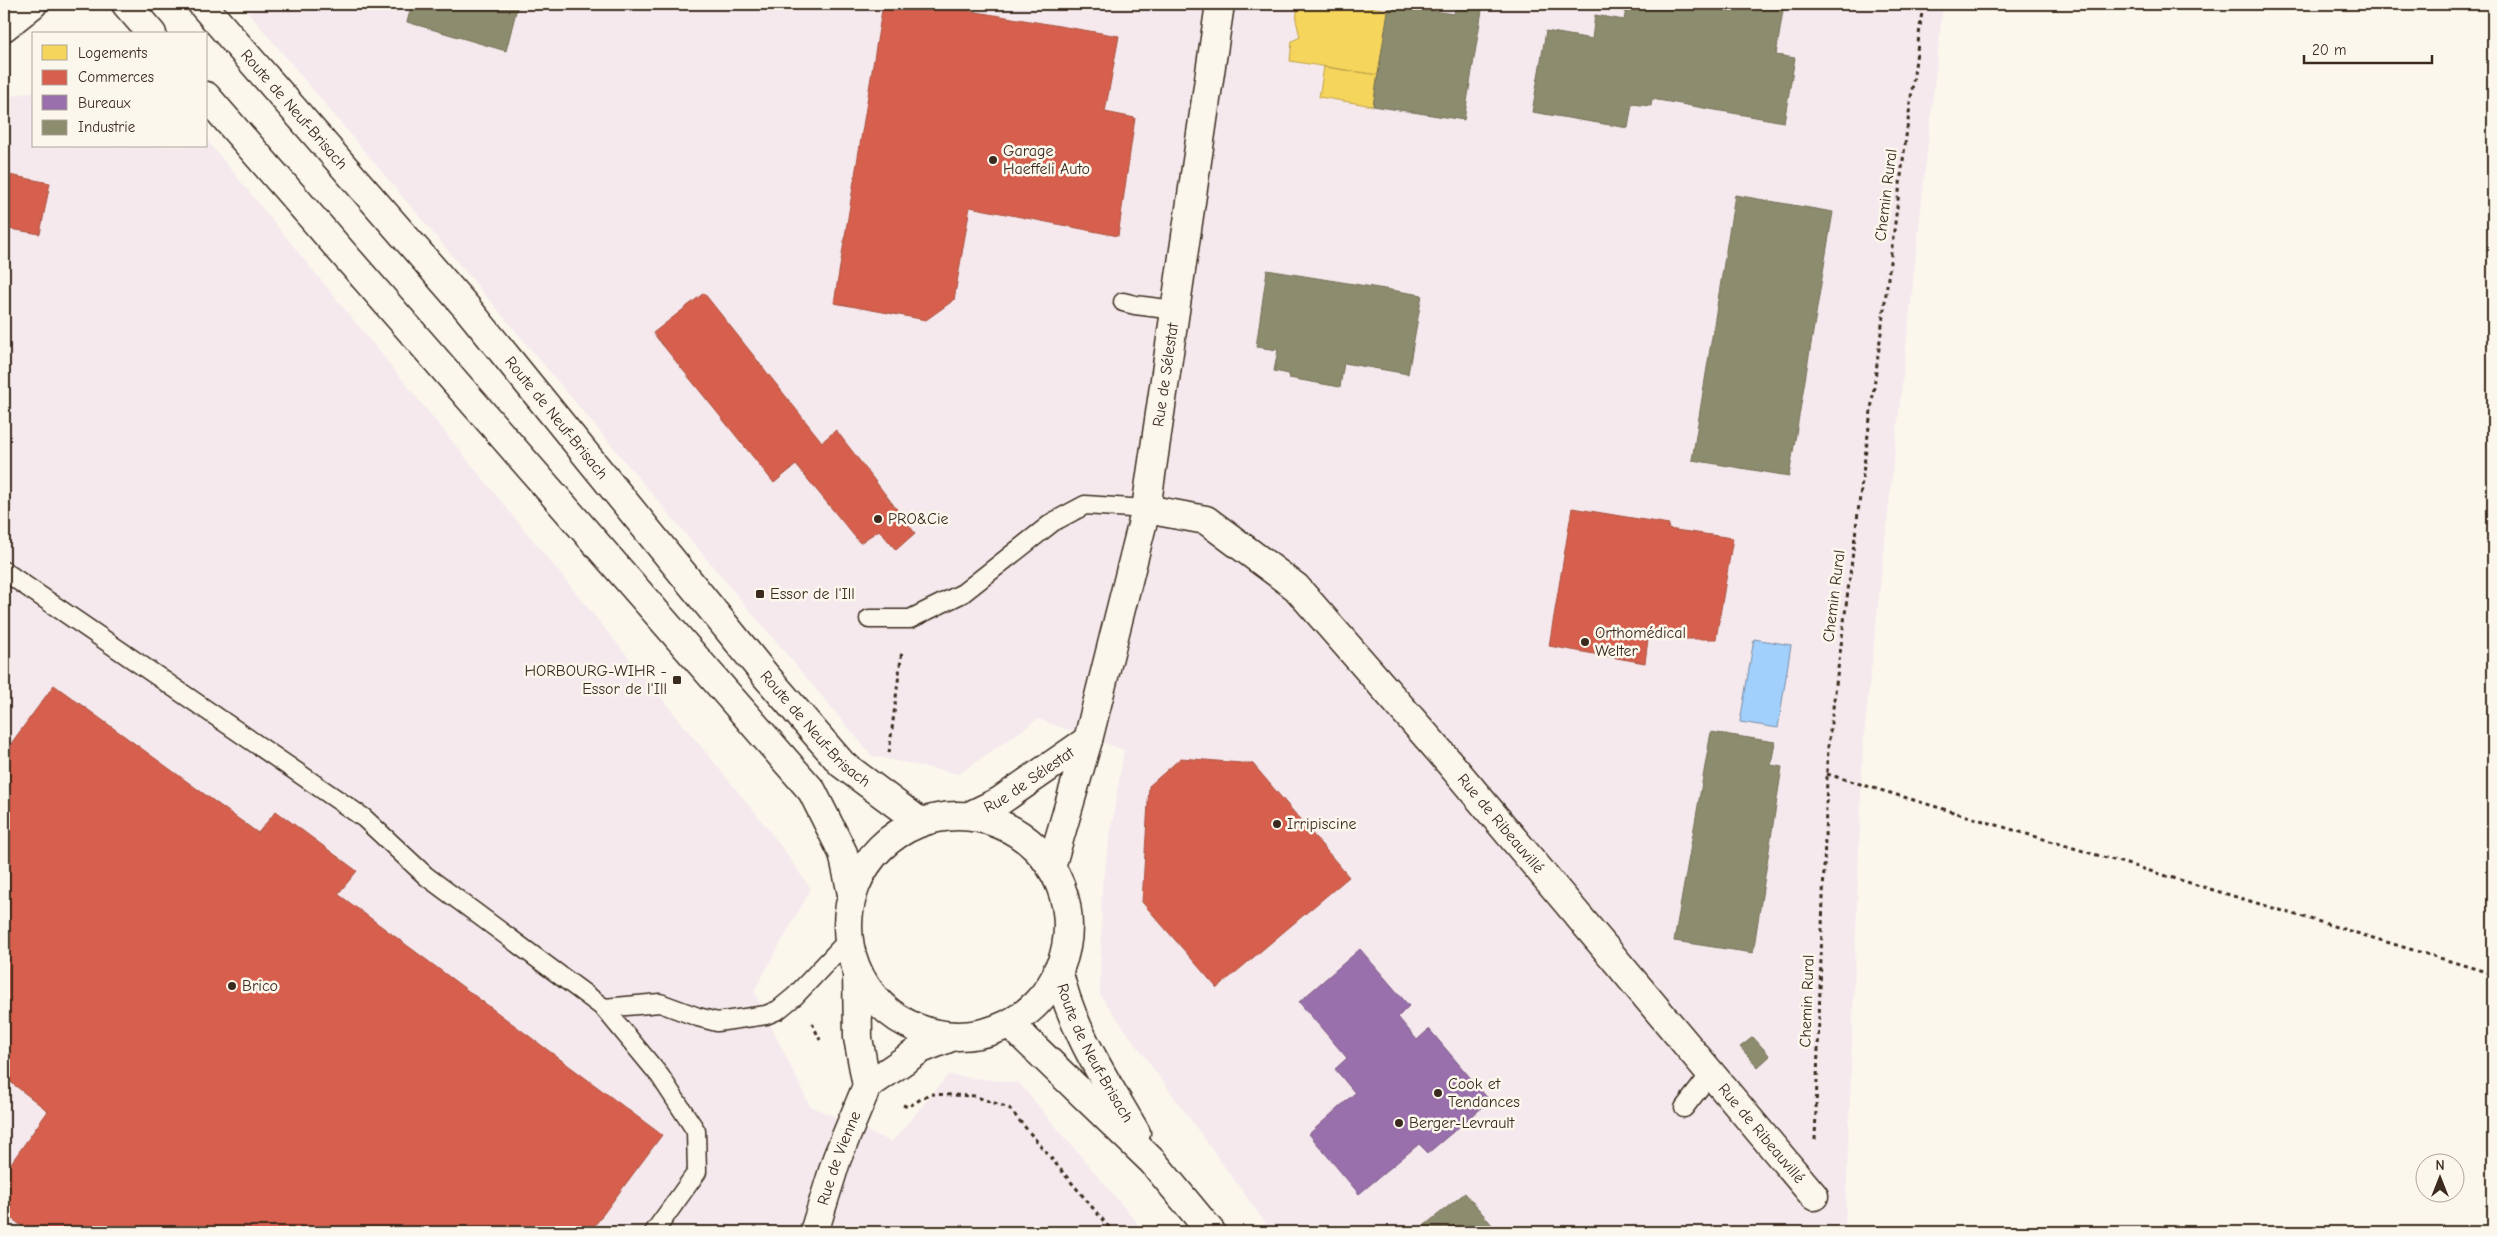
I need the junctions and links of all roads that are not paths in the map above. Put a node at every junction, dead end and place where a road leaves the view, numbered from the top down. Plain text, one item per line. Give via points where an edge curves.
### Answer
1 (33, 4) edge
2 (126, 4) edge
3 (202, 4) edge
4 (1220, 4) edge
5 (4, 27) edge
6 (150, 32) edge
7 (208, 98) edge
8 (1123, 302) dead end
9 (1175, 310) junction
10 (1146, 509) junction
11 (4, 571) edge
12 (869, 619) dead end
13 (1088, 740) junction
14 (969, 816) junction
15 (920, 822) junction
16 (1051, 867) junction
17 (852, 894) junction
18 (848, 940) junction
19 (1058, 969) junction
20 (857, 970) junction
21 (604, 1008) junction
22 (1010, 1024) junction
23 (954, 1036) junction
24 (1711, 1073) junction
25 (867, 1086) junction
26 (1684, 1108) dead end
27 (1153, 1162) junction
28 (1814, 1196) road end
29 (654, 1232) edge
30 (814, 1232) edge
31 (1212, 1232) edge

1 - 5 main road
2 - 6 main road
3 - 15 main road, Route de Neuf-Brisach via 467,308 766,676 842,764
4 - 9 main road, Rue de Sélestat
7 - 17 main road, Route de Neuf-Brisach via 812,791 843,853
8 - 9 lane
9 - 10 main road, Rue de Sélestat
10 - 12 lane via 1085,505 1053,522 963,593 910,619
10 - 13 main road, Rue de Sélestat
10 - 24 main road, Rue de Ribeauvillé via 1206,520 1296,587 1442,754
11 - 21 lane via 364,818 426,876
13 - 14 main road, Rue de Sélestat via 1000,801
13 - 16 main road, Rue de Sélestat
14 - 15 main road, Route de Neuf-Brisach via 944,816
14 - 16 main road, Route de Neuf-Brisach via 993,821 1016,832 1036,847
15 - 17 main road, Route de Neuf-Brisach via 897,834 876,852 863,869
16 - 19 main road, Route de Neuf-Brisach via 1064,895 1069,926 1064,956
17 - 18 main road, Route de Neuf-Brisach
18 - 20 main road, Route de Neuf-Brisach
18 - 21 lane via 795,996 766,1015 717,1022 660,1003
19 - 22 main road, Route de Neuf-Brisach via 1049,988 1033,1007
19 - 27 main road, Route de Neuf-Brisach via 1064,998 1090,1053
20 - 23 main road, Route de Neuf-Brisach via 874,998 899,1019 925,1032
20 - 25 main road via 858,1038
21 - 29 lane via 660,1076 696,1131 697,1172
22 - 23 main road, Route de Neuf-Brisach via 983,1034
22 - 27 main road, Route de Neuf-Brisach
23 - 25 main road via 921,1049
24 - 26 lane
24 - 28 main road, Rue de Ribeauvillé
25 - 30 main road, Rue de Vienne via 837,1158
27 - 31 main road, Route de Neuf-Brisach

